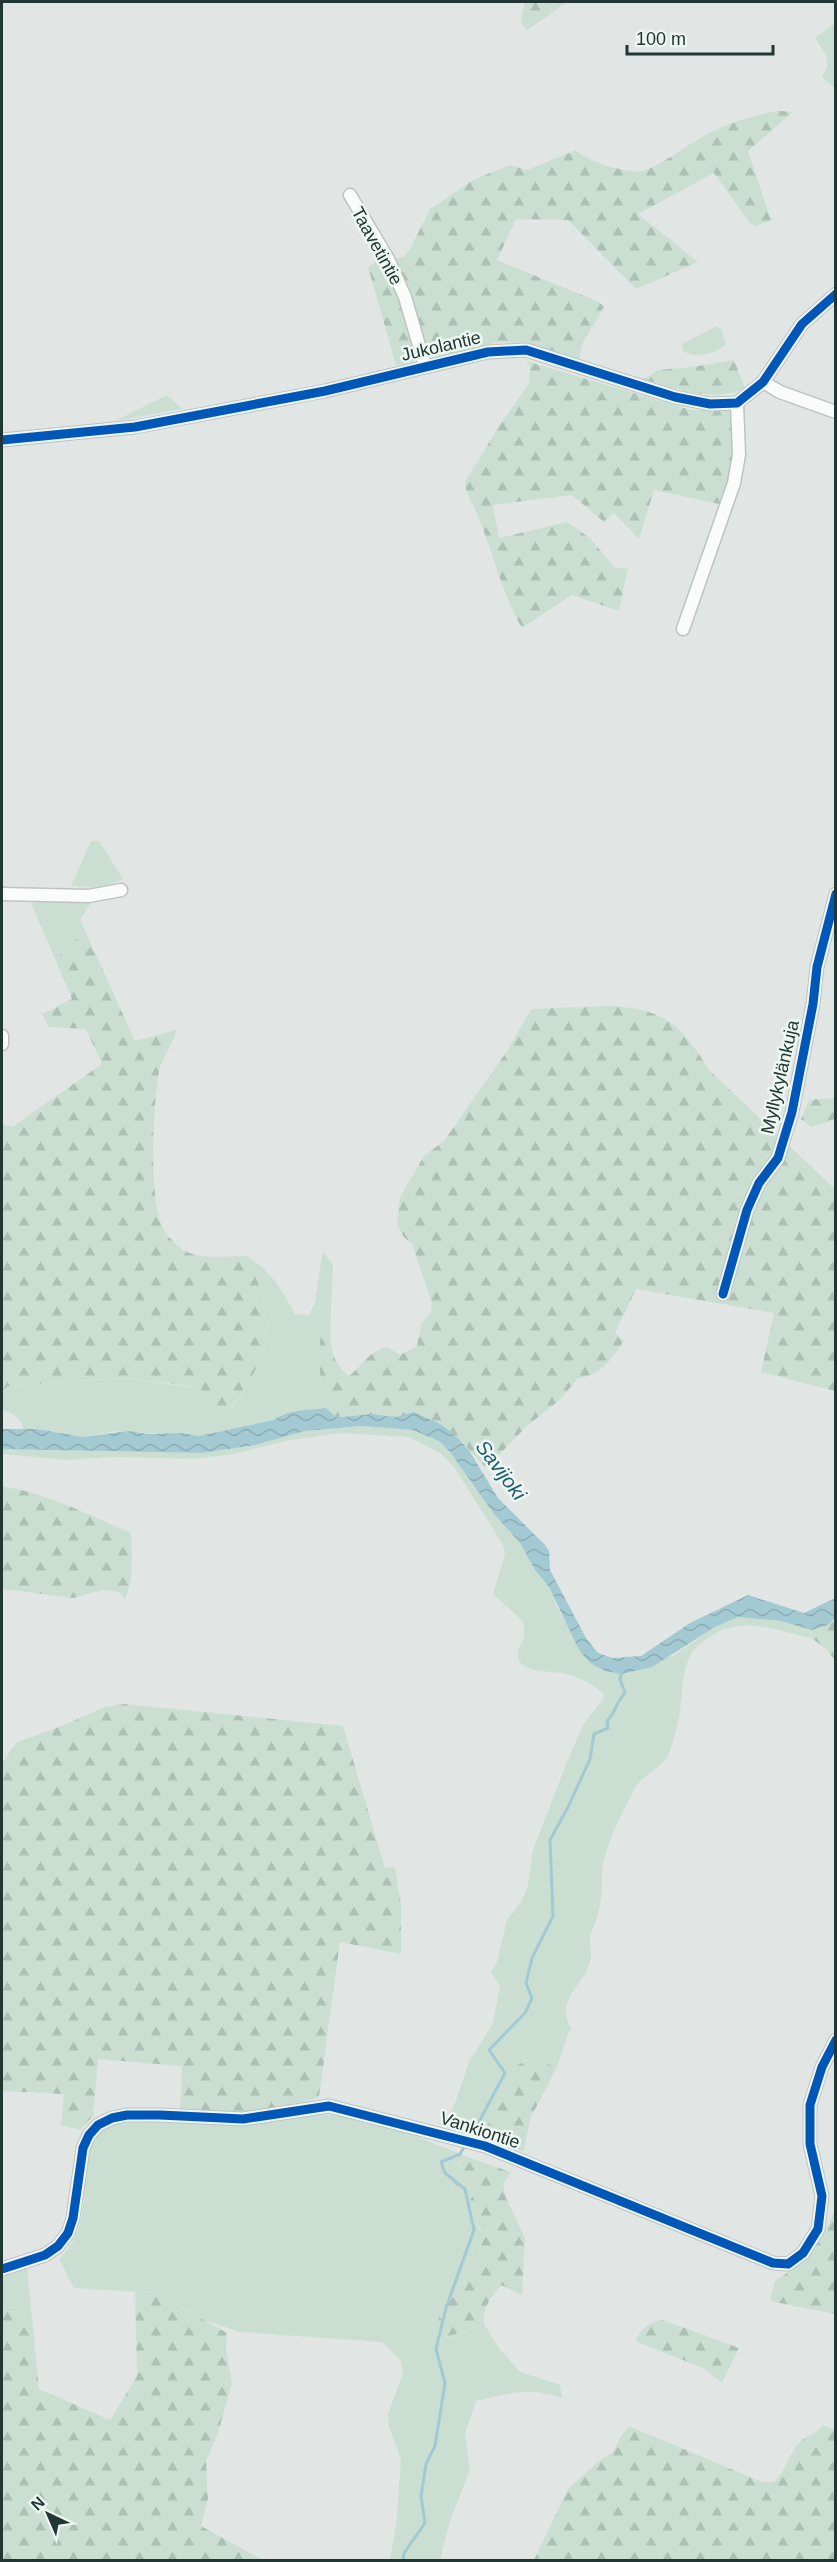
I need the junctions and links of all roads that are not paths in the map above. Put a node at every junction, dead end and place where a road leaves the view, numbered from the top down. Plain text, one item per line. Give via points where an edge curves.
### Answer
1 (350, 195) dead end
2 (836, 294) edge
3 (425, 366) junction
4 (764, 382) junction
5 (737, 403) junction
6 (836, 412) edge
7 (2, 440) edge
8 (683, 629) dead end
9 (121, 890) dead end
10 (2, 894) edge
11 (836, 894) edge
12 (2, 1036) edge
13 (2, 1044) edge
14 (723, 1294) dead end
15 (836, 2040) edge
16 (2, 2269) edge

1 - 3 street, Taavetintie via 401,288
2 - 4 street via 802,324
3 - 5 street, Jukolantie via 488,351 526,350 675,397 710,404
3 - 7 street, Jukolantie via 325,391 135,427
4 - 5 street
4 - 6 street via 780,392
5 - 8 street via 739,455 734,483
9 - 10 street via 89,896
11 - 14 street, Myllykylänkuja via 817,967 792,1112 778,1158 759,1183 747,1210
12 - 13 street
15 - 16 street, Vankiontie via 810,2105 810,2144 822,2196 818,2229 803,2253 788,2264 773,2263 485,2146 328,2106 243,2119 127,2115 98,2125 83,2148 68,2233 45,2254

